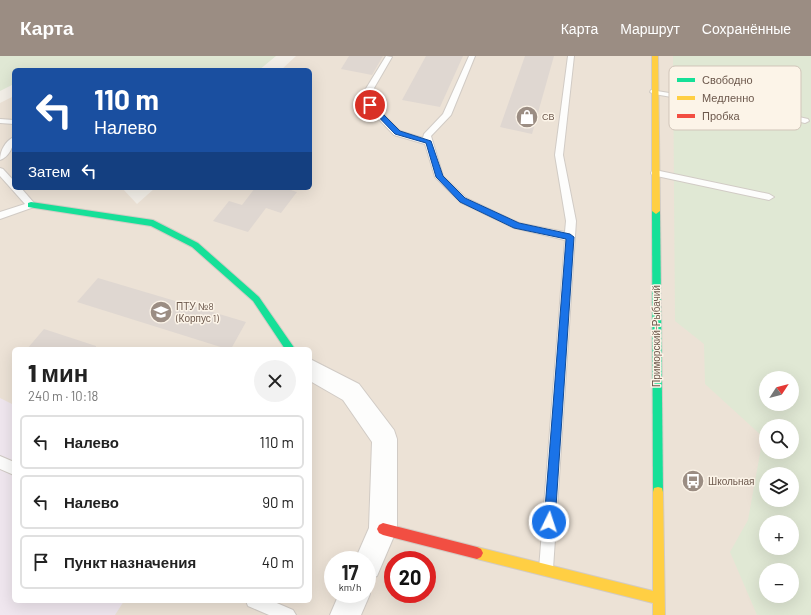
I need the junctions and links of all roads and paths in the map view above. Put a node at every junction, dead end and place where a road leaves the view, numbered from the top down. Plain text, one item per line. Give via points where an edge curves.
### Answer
1 (472, 56) edge
2 (571, 56) edge
3 (655, 56) edge
4 (389, 57) dead end
5 (654, 92) junction
6 (669, 95) edge
7 (801, 120) edge
8 (0, 121) edge
9 (806, 121) dead end
10 (12, 122) edge
11 (12, 142) edge
12 (429, 142) junction
13 (0, 157) edge
14 (0, 171) edge
15 (655, 173) junction
16 (12, 184) edge
17 (18, 190) edge
18 (769, 197) dead end
19 (31, 205) junction
20 (0, 216) edge
21 (570, 237) junction
22 (289, 347) edge
23 (312, 370) edge
24 (0, 462) edge
25 (12, 468) edge
26 (383, 529) junction
27 (373, 551) edge
28 (546, 570) junction
29 (658, 598) junction
30 (258, 603) edge
31 (351, 603) edge
32 (288, 615) edge
33 (345, 615) edge
34 (659, 615) edge

1 - 12 lane via 447,115 427,136
2 - 21 lane via 559,155 571,221
3 - 5 main road, Приморский-Рыбачий
4 - 12 lane via 366,95 370,105 397,133
5 - 6 lane
5 - 15 main road, Приморский-Рыбачий
7 - 9 lane
8 - 10 lane
11 - 13 lane
12 - 21 lane via 439,177 463,200 517,226
14 - 16 lane
15 - 18 lane
15 - 29 main road, Приморский-Рыбачий
17 - 19 lane
19 - 20 lane
19 - 22 main road via 153,223 195,245 256,299
21 - 28 lane
23 - 26 street via 351,392 385,439
24 - 25 lane
26 - 27 street
26 - 28 main road
28 - 29 main road
29 - 34 main road, Приморский-Рыбачий
30 - 32 lane
31 - 33 street

